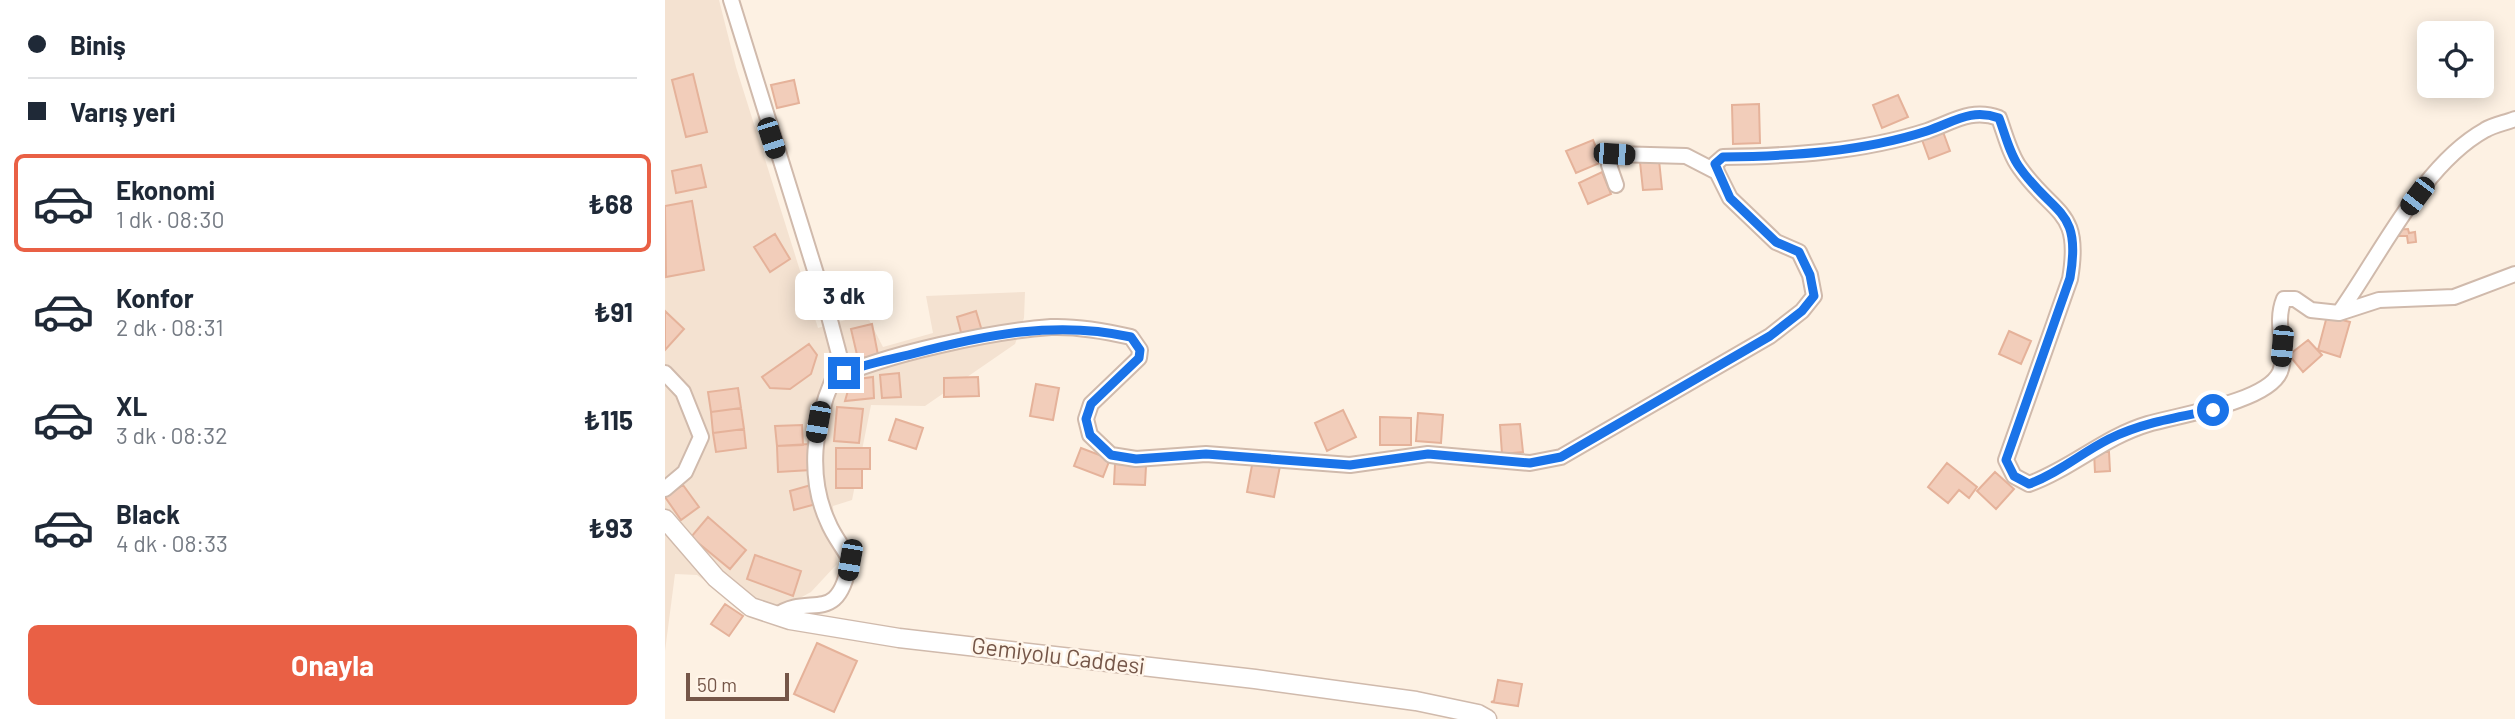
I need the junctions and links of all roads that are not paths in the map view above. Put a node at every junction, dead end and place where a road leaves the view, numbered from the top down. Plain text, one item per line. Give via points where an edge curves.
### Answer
1 (731, 0) edge
2 (2515, 119) edge
3 (1717, 172) junction
4 (1616, 185) dead end
5 (2515, 274) edge
6 (2339, 313) junction
7 (665, 373) edge
8 (844, 373) junction
9 (665, 489) edge
10 (665, 519) edge
11 (776, 616) junction
12 (1487, 719) edge

1 - 8 street
2 - 6 street via 2485,130 2446,161 2390,232
3 - 4 street via 1686,156 1614,154 1609,165
3 - 6 street via 1715,164 1723,157 1842,151 1984,113 1999,118 2019,167 2064,214 2074,252 2070,278 2006,460 2014,476 2029,484 2053,475 2109,439 2148,424 2213,410 2269,386 2280,372 2278,315 2284,299 2295,299 2311,310
3 - 8 street via 1730,198 1776,242 1799,252 1814,296 1770,336 1561,457 1530,463 1428,454 1350,465 1206,454 1136,459 1111,455 1090,435 1086,419 1091,404 1139,358 1140,350 1131,337 1104,331 1052,327 976,338
5 - 6 street via 2454,296 2379,300
7 - 9 street via 683,392 701,437 685,472
8 - 11 street via 833,379 816,436 817,483 827,521 850,560 847,578 837,597 818,607 785,609
10 - 11 street, Gemiyolu Caddesi via 716,578 751,607
11 - 12 street, Gemiyolu Caddesi via 899,638 1416,701

